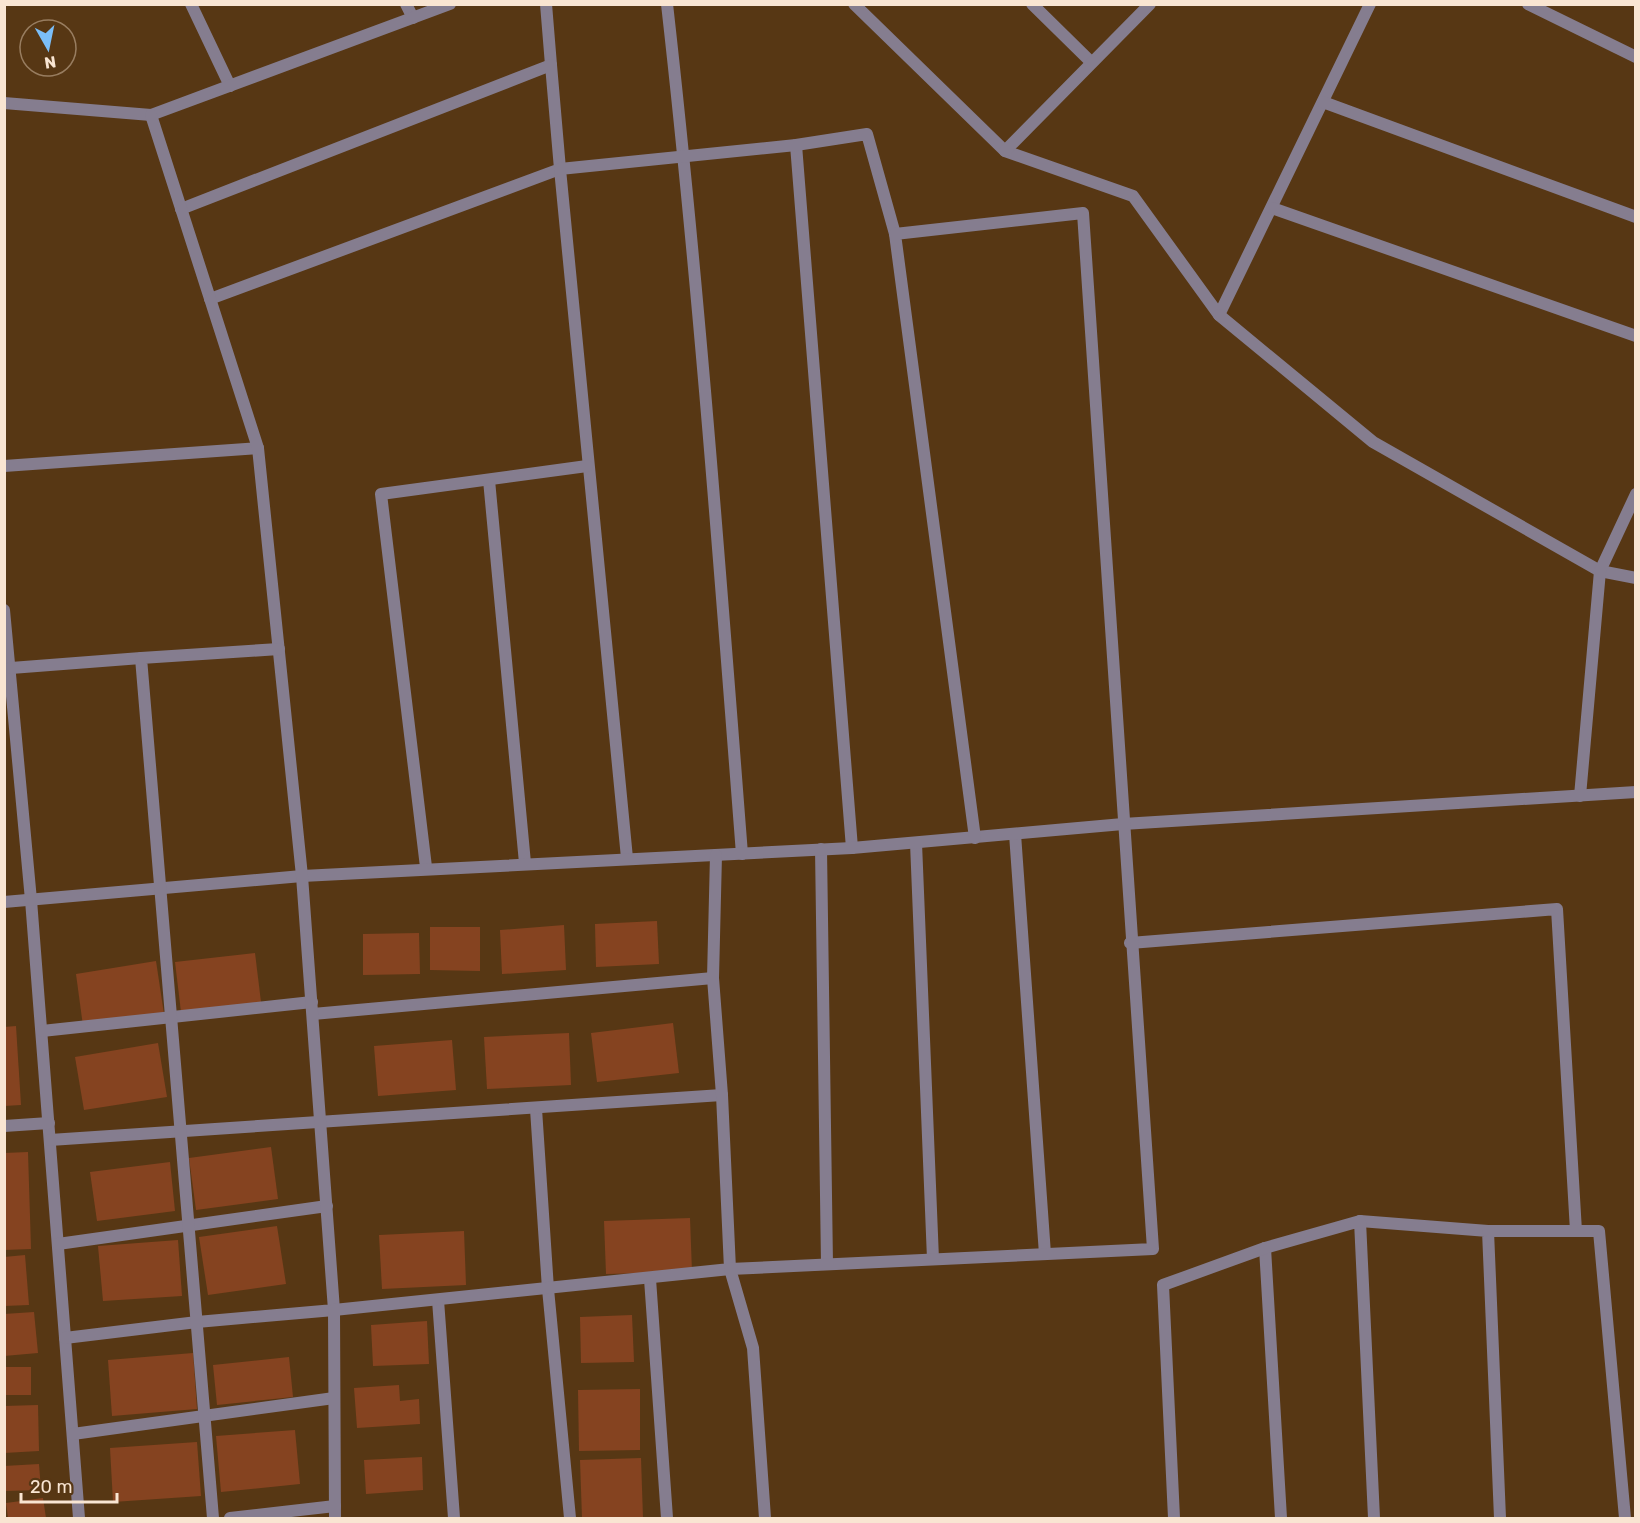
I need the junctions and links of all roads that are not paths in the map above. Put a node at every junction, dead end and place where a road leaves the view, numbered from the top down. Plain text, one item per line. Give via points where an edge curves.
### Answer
1 (190, 4) edge
2 (406, 4) edge
3 (450, 4) edge
4 (546, 4) edge
5 (667, 4) edge
6 (854, 4) edge
7 (1032, 4) edge
8 (1150, 4) edge
9 (1370, 4) edge
10 (1528, 4) edge
11 (413, 18) junction
12 (1635, 57) edge
13 (1091, 62) junction
14 (551, 64) junction
15 (230, 86) junction
16 (1323, 102) junction
17 (4, 103) edge
18 (151, 115) junction
19 (796, 145) junction
20 (1005, 151) junction
21 (684, 157) junction
22 (560, 169) junction
23 (1272, 208) junction
24 (181, 209) junction
25 (1635, 217) edge
26 (895, 234) junction
27 (210, 299) junction
28 (1219, 315) junction
29 (1635, 336) edge
30 (258, 448) junction
31 (4, 466) edge
32 (587, 466) junction
33 (489, 480) junction
34 (1635, 494) edge
35 (1600, 571) junction
36 (1635, 578) edge
37 (4, 610) edge
38 (279, 649) junction
39 (141, 658) junction
40 (10, 668) junction
41 (1635, 792) edge
42 (1580, 796) junction
43 (1123, 824) junction
44 (1015, 834) junction
45 (975, 838) junction
46 (916, 843) junction
47 (852, 848) junction
48 (821, 849) junction
49 (742, 854) junction
50 (716, 855) junction
51 (627, 858) junction
52 (525, 863) junction
53 (426, 867) junction
54 (302, 876) junction
55 (161, 889) junction
56 (31, 900) junction
57 (4, 902) edge
58 (1130, 943) junction
59 (713, 978) junction
60 (313, 1008) junction
61 (171, 1017) junction
62 (42, 1031) junction
63 (722, 1095) junction
64 (536, 1109) junction
65 (321, 1119) junction
66 (49, 1123) junction
67 (4, 1126) edge
68 (181, 1130) junction
69 (50, 1140) junction
70 (327, 1206) junction
71 (1360, 1221) junction
72 (189, 1226) junction
73 (1488, 1230) junction
74 (1576, 1231) junction
75 (58, 1244) junction
76 (1265, 1248) junction
77 (1045, 1254) junction
78 (933, 1259) junction
79 (827, 1264) junction
80 (730, 1269) junction
81 (650, 1279) junction
82 (548, 1289) junction
83 (438, 1300) junction
84 (334, 1310) junction
85 (197, 1322) junction
86 (66, 1338) junction
87 (334, 1398) junction
88 (205, 1416) junction
89 (73, 1434) junction
90 (335, 1512) edge
91 (79, 1518) edge
92 (213, 1518) edge
93 (230, 1518) edge
94 (454, 1518) edge
95 (570, 1518) edge
96 (668, 1518) edge
97 (765, 1518) edge
98 (1174, 1518) edge
99 (1281, 1518) edge
100 (1374, 1518) edge
101 (1500, 1518) edge
102 (1625, 1518) edge

1 - 15 street
2 - 11 street
3 - 11 street
4 - 14 street
5 - 21 street
6 - 20 street
7 - 13 street
8 - 13 street
9 - 16 street
10 - 12 street
11 - 15 street
13 - 20 street
14 - 22 street
14 - 24 street
15 - 18 street
16 - 23 street
16 - 25 street
17 - 18 street
18 - 24 street
19 - 21 street
19 - 26 street via 867,134
19 - 47 street
20 - 28 street via 1133,196
21 - 22 street
21 - 49 street
22 - 27 street
22 - 32 street
23 - 28 street
23 - 29 street
24 - 27 street
26 - 43 street via 1083,213
26 - 45 street
27 - 30 street
28 - 35 street via 1373,442
30 - 31 street
30 - 38 street
32 - 33 street
32 - 51 street
33 - 52 street
33 - 53 street via 381,494
34 - 35 street
35 - 36 street
35 - 42 street
37 - 40 street
38 - 39 street
38 - 54 street
39 - 40 street
39 - 55 street
40 - 56 street
41 - 42 street
42 - 43 street
43 - 44 street
43 - 58 street
44 - 45 street
44 - 77 street
45 - 46 street
46 - 47 street
46 - 78 street
47 - 48 street
48 - 49 street
48 - 79 street
49 - 50 street
50 - 51 street
50 - 59 street
51 - 52 street
52 - 53 street
53 - 54 street
54 - 55 street
54 - 60 street
55 - 56 street
55 - 61 street
56 - 57 street
56 - 62 street
58 - 74 street via 1557,909
58 - 77 street via 1153,1249
59 - 60 street
59 - 63 street
60 - 61 street
60 - 65 street
61 - 62 street
61 - 68 street
62 - 66 street
63 - 64 street
63 - 80 street
64 - 65 street
64 - 82 street
65 - 68 street
65 - 70 street
66 - 67 street
66 - 69 street
68 - 69 street
68 - 72 street
69 - 75 street
70 - 72 street
70 - 84 street
71 - 73 street
71 - 76 street
71 - 100 street
72 - 75 street
72 - 85 street
73 - 74 street
73 - 101 street
74 - 102 street via 1599,1231
75 - 86 street
76 - 98 street via 1163,1285
76 - 99 street
77 - 78 street
78 - 79 street
79 - 80 street
80 - 81 street
80 - 97 street via 753,1347
81 - 82 street
81 - 96 street
82 - 83 street
82 - 95 street
83 - 84 street
83 - 94 street
84 - 85 street
84 - 87 street
85 - 86 street
85 - 88 street
86 - 89 street
87 - 88 street
87 - 90 street
88 - 89 street
88 - 92 street
89 - 91 street
90 - 93 street

